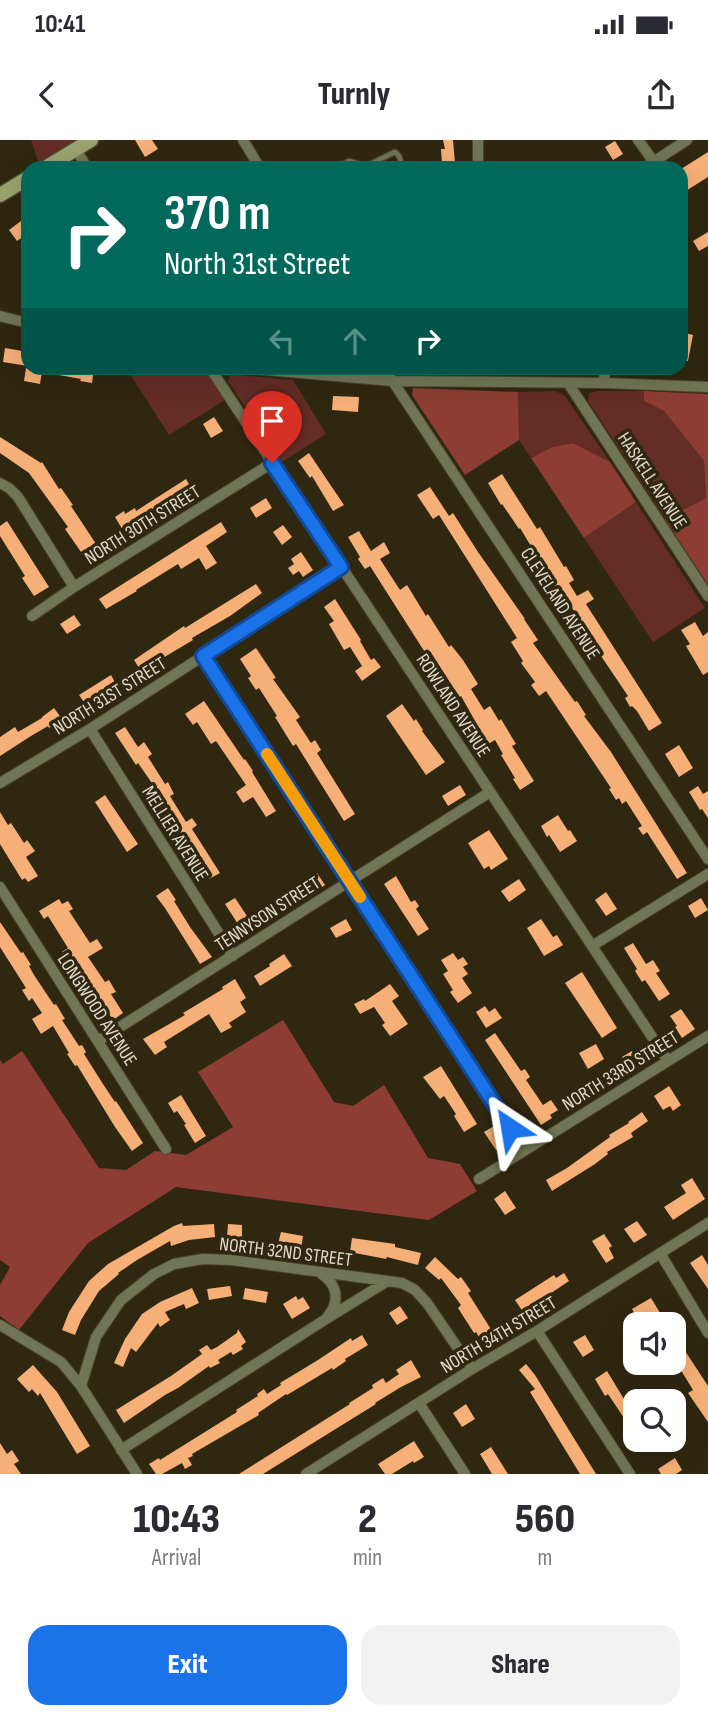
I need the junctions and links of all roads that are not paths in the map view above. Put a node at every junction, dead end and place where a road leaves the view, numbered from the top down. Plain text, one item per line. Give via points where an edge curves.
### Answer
1 (91, 140) edge
2 (243, 140) edge
3 (478, 140) edge
4 (638, 140) edge
5 (687, 140) edge
6 (76, 149) junction
7 (56, 161) edge
8 (83, 161) edge
9 (256, 161) edge
10 (376, 161) edge
11 (402, 161) edge
12 (478, 161) edge
13 (647, 161) edge
14 (655, 161) edge
15 (21, 182) edge
16 (0, 195) edge
17 (0, 316) edge
18 (21, 321) edge
19 (215, 375) edge
20 (324, 375) edge
21 (388, 375) edge
22 (478, 375) edge
23 (605, 375) edge
24 (392, 381) junction
25 (478, 381) junction
26 (568, 383) junction
27 (604, 383) junction
28 (708, 387) edge
29 (272, 463) junction
30 (0, 484) edge
31 (341, 567) junction
32 (74, 587) junction
33 (708, 596) edge
34 (32, 616) dead end
35 (203, 656) junction
36 (90, 729) junction
37 (0, 783) edge
38 (490, 792) junction
39 (708, 859) edge
40 (708, 874) edge
41 (350, 880) junction
42 (0, 887) edge
43 (592, 946) junction
44 (233, 956) junction
45 (708, 1036) edge
46 (98, 1041) junction
47 (668, 1061) junction
48 (166, 1150) dead end
49 (525, 1150) junction
50 (479, 1179) dead end
51 (708, 1223) edge
52 (660, 1253) junction
53 (317, 1271) junction
54 (387, 1282) junction
55 (326, 1319) junction
56 (0, 1325) edge
57 (537, 1331) junction
58 (708, 1333) edge
59 (472, 1369) junction
60 (81, 1386) junction
61 (418, 1403) junction
62 (121, 1450) junction
63 (137, 1474) edge
64 (306, 1474) edge
65 (465, 1474) edge
66 (630, 1474) edge

1 - 6 street
2 - 9 street
3 - 12 street
4 - 13 street
5 - 14 street
6 - 7 street
6 - 8 street
10 - 11 lane via 395,152
15 - 16 street
17 - 18 street
19 - 29 street, ROWLAND AVENUE
20 - 24 street
21 - 24 street, CLEVELAND AVENUE
22 - 25 street
23 - 27 street
24 - 25 street
24 - 39 street, CLEVELAND AVENUE
25 - 26 street
26 - 27 street
26 - 33 street, HASKELL AVENUE
27 - 28 street
29 - 31 street, ROWLAND AVENUE
29 - 32 street, NORTH 30TH STREET
30 - 32 street via 18,497
31 - 35 street, NORTH 31ST STREET
31 - 38 street, ROWLAND AVENUE
32 - 34 street, NORTH 30TH STREET
35 - 36 street, NORTH 31ST STREET
35 - 41 street
36 - 37 street, NORTH 31ST STREET
36 - 44 street, MELLIER AVENUE
38 - 41 street, TENNYSON STREET
38 - 43 street, ROWLAND AVENUE
40 - 43 street
41 - 44 street, TENNYSON STREET
41 - 49 street
42 - 46 street, LONGWOOD AVENUE
43 - 47 street, ROWLAND AVENUE
44 - 46 street, TENNYSON STREET
45 - 47 street, NORTH 33RD STREET
46 - 48 street, LONGWOOD AVENUE
47 - 49 street, NORTH 33RD STREET
49 - 50 street, NORTH 33RD STREET
51 - 52 street, NORTH 34TH STREET
52 - 57 street, NORTH 34TH STREET
52 - 58 street
53 - 54 street, NORTH 32ND STREET
53 - 55 street via 331,1283 336,1295 335,1307
53 - 60 street, NORTH 32ND STREET via 232,1260 174,1264 121,1300 96,1337
54 - 55 street
54 - 59 street via 415,1290
55 - 62 street
56 - 60 street via 61,1362
57 - 59 street, NORTH 34TH STREET
57 - 66 street
59 - 61 street, NORTH 34TH STREET
60 - 62 street
61 - 64 street, NORTH 34TH STREET
61 - 65 street
62 - 63 street

